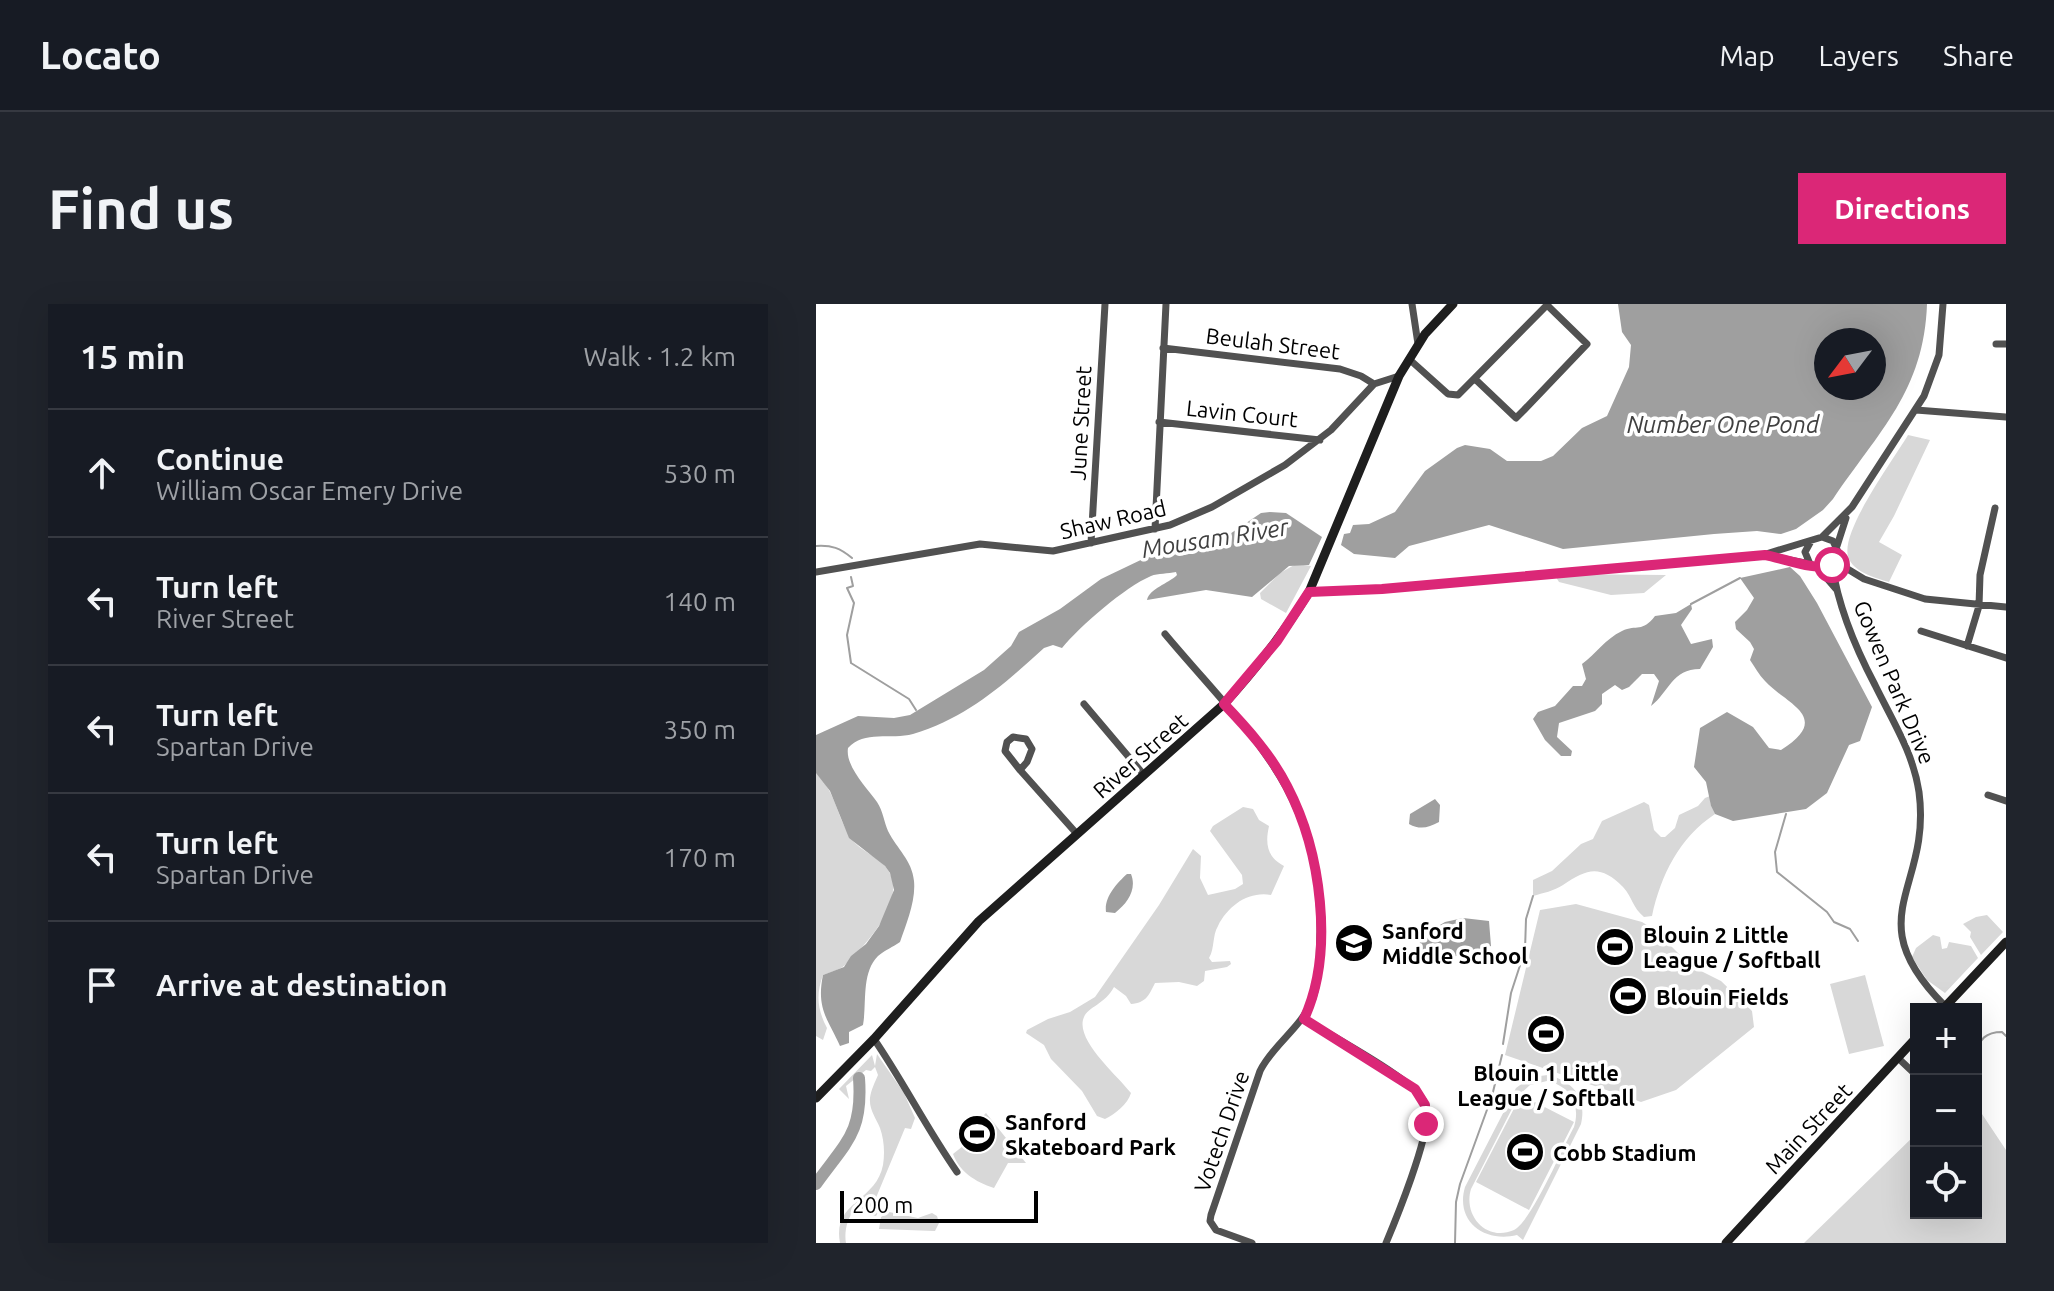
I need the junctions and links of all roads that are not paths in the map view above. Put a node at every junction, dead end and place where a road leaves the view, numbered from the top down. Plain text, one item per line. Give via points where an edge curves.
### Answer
1 (1105, 304) edge
2 (1166, 304) edge
3 (1410, 304) edge
4 (1453, 304) edge
5 (1547, 304) edge
6 (1943, 304) edge
7 (1418, 344) junction
8 (1996, 344) dead end
9 (2006, 344) edge
10 (1163, 348) junction
11 (1409, 359) junction
12 (1399, 376) junction
13 (1475, 379) junction
14 (1374, 384) junction
15 (1916, 410) junction
16 (2006, 417) edge
17 (1159, 422) junction
18 (1320, 440) junction
19 (1995, 508) dead end
20 (1848, 512) junction
21 (1155, 529) junction
22 (1822, 537) junction
23 (1813, 539) junction
24 (1091, 543) junction
25 (1837, 549) junction
26 (1765, 555) junction
27 (1833, 564) junction
28 (1814, 566) junction
29 (1850, 571) junction
30 (816, 572) edge
31 (1309, 592) junction
32 (1839, 595) junction
33 (1979, 606) junction
34 (2006, 607) edge
35 (1921, 631) dead end
36 (1165, 634) dead end
37 (1967, 646) junction
38 (2006, 658) edge
39 (1084, 704) dead end
40 (1224, 704) junction
41 (1020, 770) junction
42 (1144, 775) junction
43 (1988, 795) dead end
44 (2006, 801) edge
45 (1077, 834) junction
46 (2004, 949) edge
47 (1940, 1003) edge
48 (1949, 1003) edge
49 (1304, 1019) junction
50 (874, 1039) junction
51 (1910, 1045) edge
52 (1898, 1058) junction
53 (1910, 1069) edge
54 (816, 1098) edge
55 (957, 1172) dead end
56 (1252, 1243) edge
57 (1386, 1243) edge
58 (1726, 1243) edge

1 - 24 street, June Street
2 - 10 street
3 - 7 street
4 - 7 street, River Street
5 - 13 street
5 - 13 street via 1587,344 1516,418
6 - 15 street via 1939,355
7 - 11 street, River Street
8 - 9 street
10 - 14 street, Beulah Street via 1340,369
10 - 17 street
11 - 12 street, River Street
11 - 13 street via 1453,397
12 - 14 street
12 - 31 street, River Street
14 - 18 street, Shaw Road
15 - 16 street
15 - 20 street
17 - 18 street, Lavin Court
17 - 21 street
18 - 21 street, Shaw Road via 1212,507
19 - 33 street via 1980,575
20 - 22 street
20 - 25 street
21 - 24 street, Shaw Road
22 - 23 street
22 - 25 street
23 - 26 street
23 - 28 street via 1805,552
24 - 30 street, Shaw Road via 1049,551 964,546
25 - 27 street
25 - 29 street
26 - 28 street
26 - 31 street
27 - 28 street
27 - 29 street
27 - 32 street, Gowen Park Drive
28 - 32 street, Gowen Park Drive
29 - 33 street via 1925,599
31 - 40 street, River Street via 1277,641
32 - 47 street, Gowen Park Drive via 1915,773 1920,836 1901,908 1900,933 1913,970
33 - 34 street
33 - 37 street
35 - 37 street
36 - 40 street
37 - 38 street
39 - 42 street
40 - 42 street, River Street
40 - 49 street via 1286,784 1313,862 1320,906 1319,955 1314,994
41 - 41 street via 1032,749 1026,739 1013,737 1005,751
41 - 45 street
42 - 45 street, River Street
43 - 44 street
45 - 50 street, River Street via 962,939
46 - 48 street
49 - 56 street, Votech Drive via 1260,1071 1211,1215 1216,1230
49 - 57 street via 1406,1082 1425,1105 1424,1134
50 - 54 street, River Street
50 - 55 street
51 - 52 street, Main Street
52 - 53 street
52 - 58 street, Main Street

